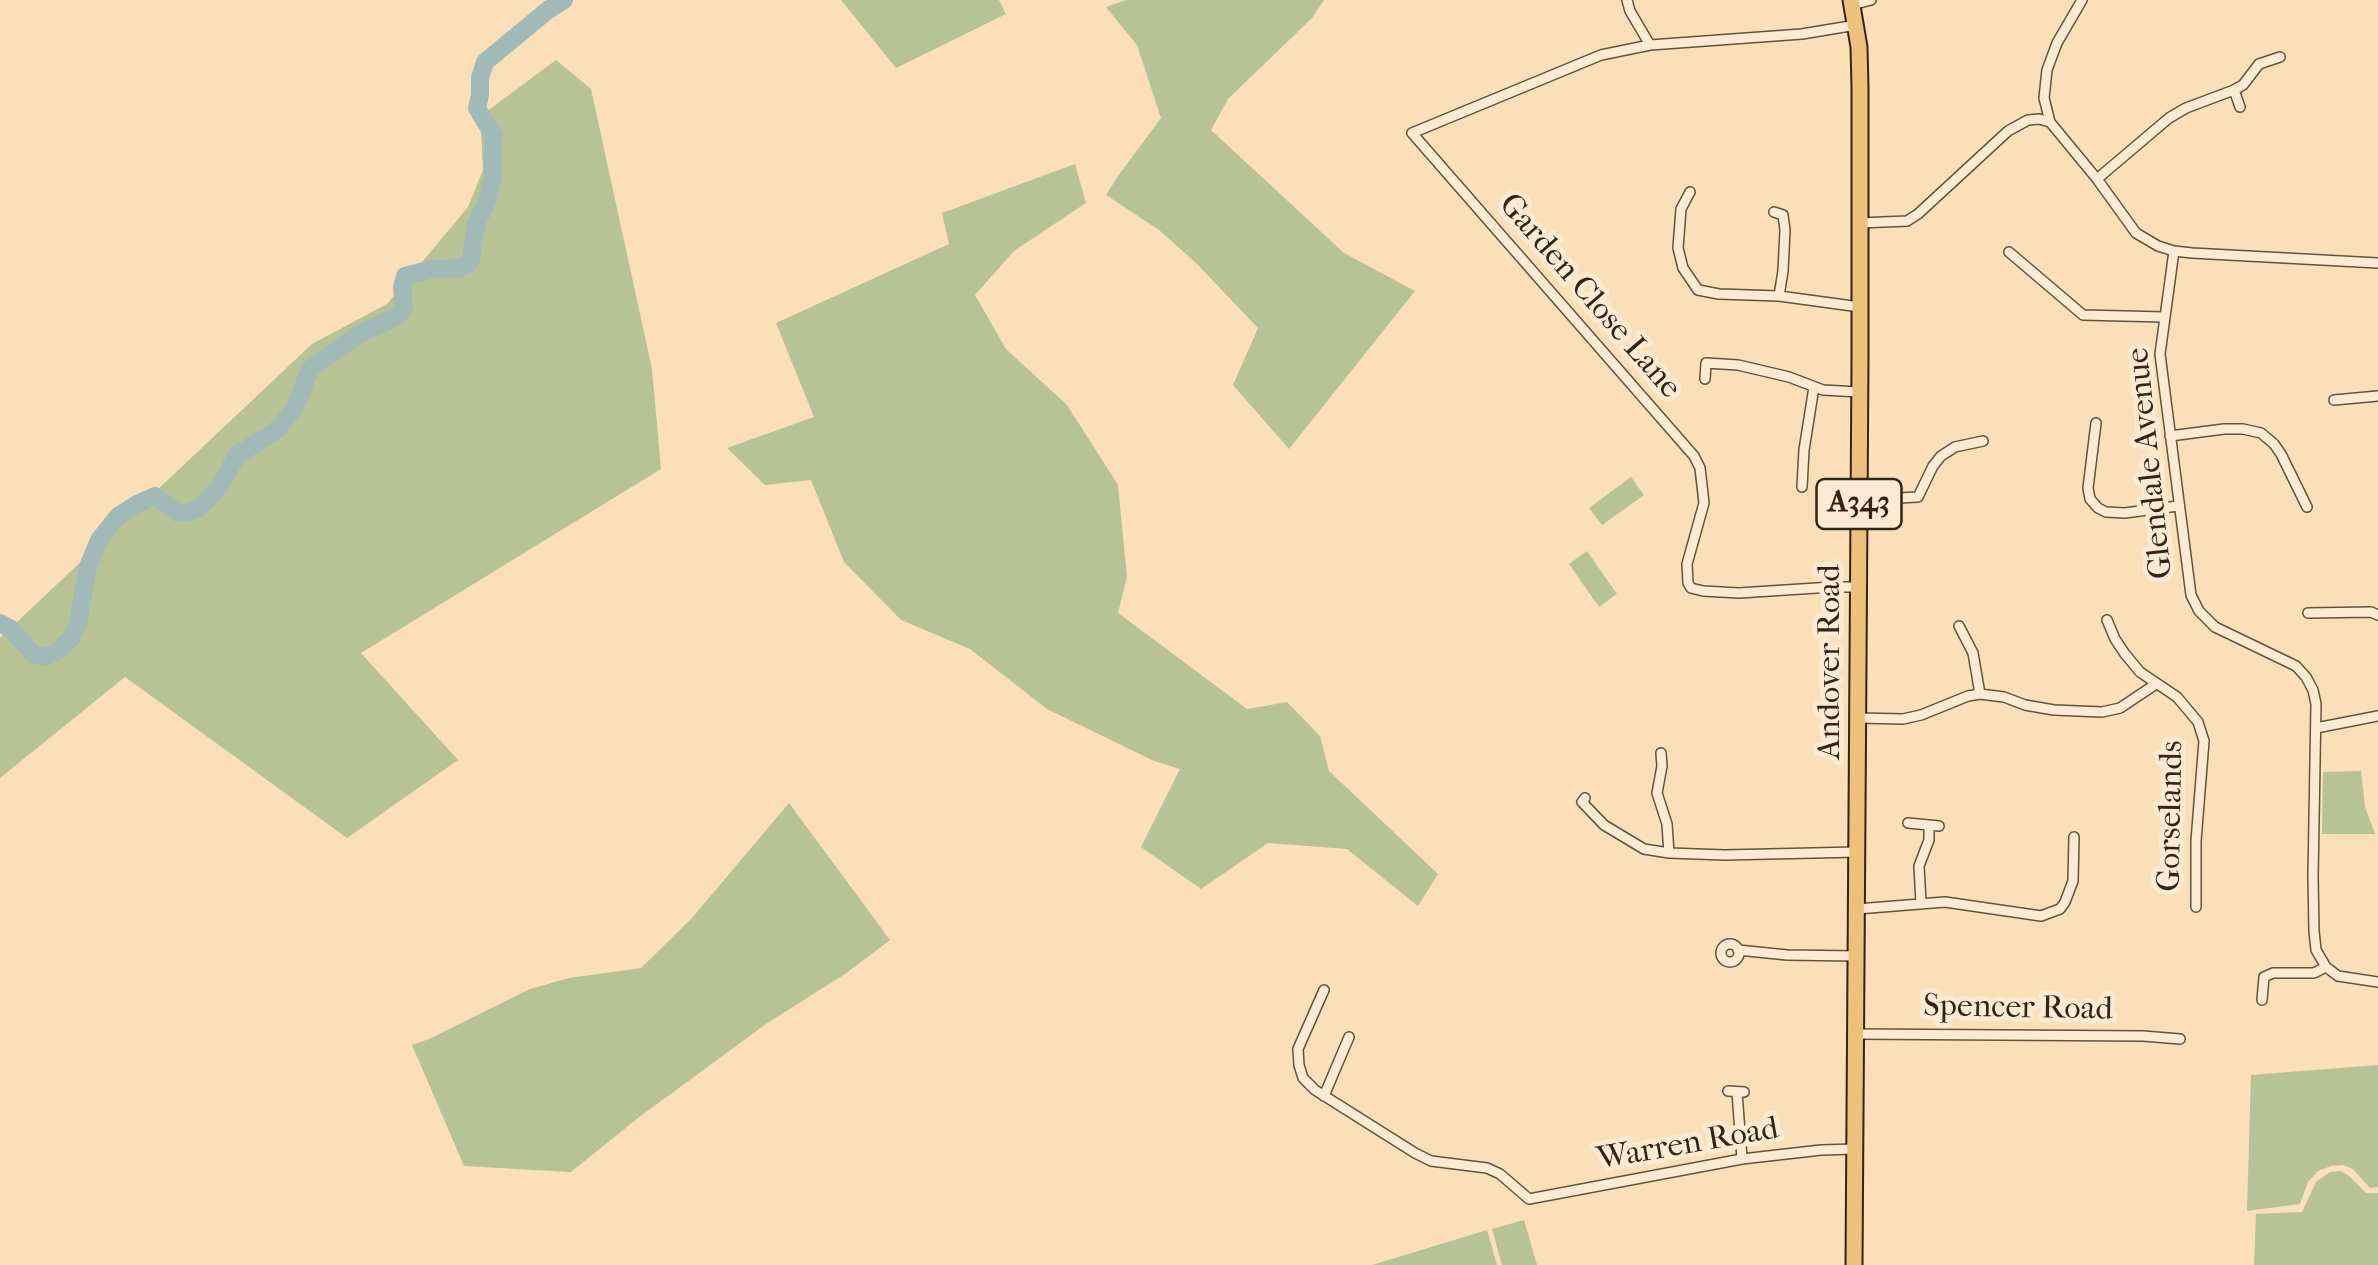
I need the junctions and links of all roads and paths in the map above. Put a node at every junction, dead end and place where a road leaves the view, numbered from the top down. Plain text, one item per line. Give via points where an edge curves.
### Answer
1 (1626, 0) edge
2 (1872, 0) edge
3 (2082, 0) edge
4 (1852, 3) edge
5 (1856, 24) junction
6 (1650, 45) junction
7 (2280, 57) dead end
8 (2234, 90) junction
9 (2240, 107) dead end
10 (2050, 122) junction
11 (2097, 179) junction
12 (1690, 192) dead end
13 (1774, 212) dead end
14 (1860, 223) junction
15 (2174, 251) junction
16 (2009, 252) dead end
17 (2378, 264) edge
18 (1779, 296) junction
19 (1860, 307) junction
20 (2164, 317) junction
21 (1705, 379) dead end
22 (1814, 388) junction
23 (1860, 392) junction
24 (2378, 396) edge
25 (2334, 400) dead end
26 (2170, 436) junction
27 (2107, 437) dead end
28 (1983, 441) dead end
29 (1802, 488) dead end
30 (1859, 500) junction
31 (2178, 506) junction
32 (2307, 507) dead end
33 (1859, 587) junction
34 (2378, 615) edge
35 (2108, 620) dead end
36 (1959, 626) dead end
37 (2318, 626) dead end
38 (2156, 684) junction
39 (1980, 694) junction
40 (2378, 716) edge
41 (1858, 718) junction
42 (2316, 728) junction
43 (1662, 753) dead end
44 (1585, 798) dead end
45 (1908, 824) dead end
46 (2074, 837) dead end
47 (1857, 852) junction
48 (1668, 853) junction
49 (1921, 903) junction
50 (2196, 907) dead end
51 (1856, 909) junction
52 (2060, 910) junction
53 (2071, 919) dead end
54 (1738, 950) dead end
55 (1856, 956) junction
56 (2326, 967) junction
57 (2378, 982) edge
58 (1324, 990) dead end
59 (2262, 1000) dead end
60 (1856, 1034) junction
61 (1349, 1037) dead end
62 (2180, 1039) dead end
63 (1736, 1092) dead end
64 (1324, 1096) junction
65 (1856, 1149) junction
66 (1742, 1159) junction
67 (1854, 1265) edge

1 - 6 street
2 - 4 street
3 - 10 street via 2047,70
4 - 5 main road, Andover Road / A343
5 - 6 street, Garden Close Lane
5 - 14 main road, Andover Road / A343
6 - 33 street, Garden Close Lane via 1602,56 1412,133 1694,456 1704,504 1686,564 1690,588 1739,593
7 - 8 street via 2258,64
8 - 9 street
8 - 11 street via 2168,118
10 - 11 street
10 - 14 street via 2028,120 2008,131 1908,221
11 - 15 street via 2136,233
12 - 18 street via 1681,210 1678,248 1698,290
13 - 18 street via 1784,215 1785,230
14 - 19 main road, Andover Road / A343
15 - 17 street
15 - 20 street, Glendale Avenue
16 - 20 street via 2082,314
18 - 19 street
19 - 23 main road, Andover Road / A343
20 - 26 street, Glendale Avenue via 2160,354
21 - 22 street via 1706,364 1738,365
22 - 23 street
22 - 29 street
23 - 30 main road, Andover Road / A343
24 - 25 street
26 - 31 street, Glendale Avenue
26 - 32 street via 2224,429 2261,433 2282,454
27 - 31 street via 2096,429 2088,488 2098,508 2124,513
28 - 30 street via 1941,456 1923,500
30 - 33 main road, Andover Road / A343
31 - 42 street, Glendale Avenue via 2194,604 2222,631 2302,671 2315,696
33 - 41 main road, Andover Road / A343
34 - 37 street via 2313,613
35 - 38 street, Gorselands via 2125,654
36 - 39 street via 1973,652
38 - 39 street, Gorselands via 2102,712 2054,710
38 - 50 street, Gorselands via 2178,697 2204,741
39 - 41 street via 1921,716
40 - 42 street
41 - 47 main road, Andover Road / A343
42 - 56 street, Glendale Avenue via 2314,931
43 - 48 street via 1657,793
44 - 48 street via 1622,838
45 - 49 street via 1934,826 1919,866
46 - 52 street via 2073,881
47 - 48 street
47 - 51 main road, Andover Road / A343
49 - 51 street
49 - 52 street via 2041,916
51 - 55 main road, Andover Road / A343
52 - 53 street
54 - 55 street
55 - 60 main road, Andover Road / A343
56 - 57 street via 2348,979
56 - 59 street via 2272,972 2264,978
58 - 64 street via 1298,1049 1303,1078
60 - 62 street, Spencer Road
60 - 65 main road, Andover Road / A343
61 - 64 street
63 - 66 street
64 - 66 street, Warren Road via 1415,1154 1487,1168 1530,1199
65 - 66 street, Warren Road
65 - 67 main road, Andover Road / A343

